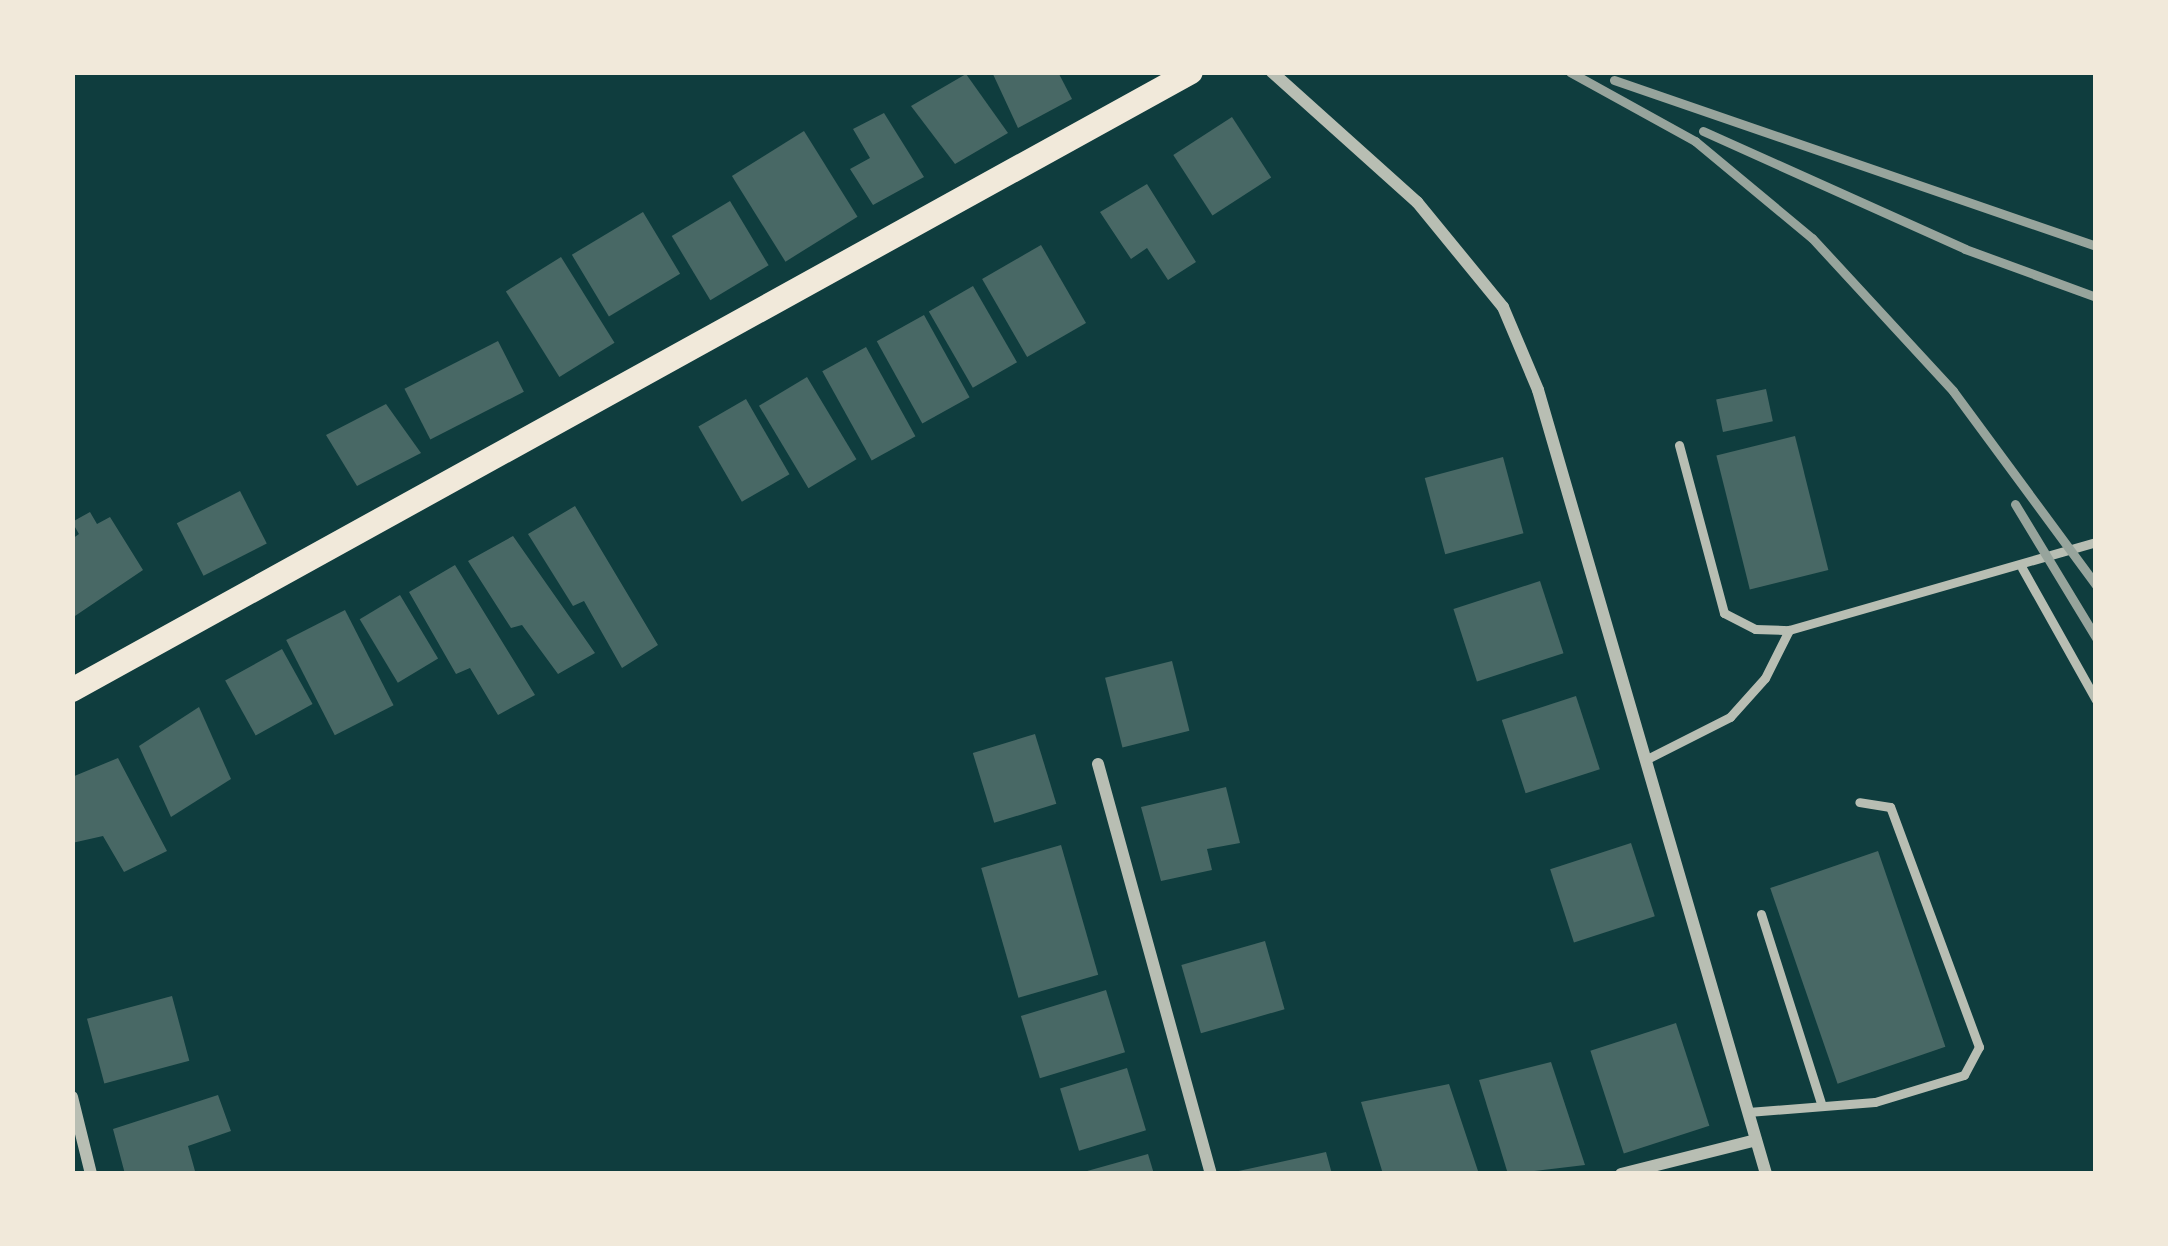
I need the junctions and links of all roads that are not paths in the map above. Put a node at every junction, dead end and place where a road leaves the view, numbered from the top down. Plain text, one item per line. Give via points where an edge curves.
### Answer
1 (1191, 72) edge
2 (1272, 72) edge
3 (1679, 445) dead end
4 (2095, 544) edge
5 (2022, 568) junction
6 (1789, 630) junction
7 (72, 690) edge
8 (2096, 700) edge
9 (1647, 759) junction
10 (1098, 764) dead end
11 (1859, 802) dead end
12 (1761, 914) dead end
13 (72, 1097) edge
14 (1822, 1106) junction
15 (1748, 1112) junction
16 (1756, 1140) junction
17 (92, 1174) edge
18 (1211, 1174) edge
19 (1622, 1174) edge
20 (1766, 1174) edge

1 - 7 main road
2 - 9 street via 1417,202 1503,307 1538,390
3 - 6 lane via 1724,613 1755,629
4 - 5 lane
5 - 6 lane
5 - 8 lane
6 - 9 lane via 1765,678 1730,717
9 - 15 street
10 - 18 street
11 - 14 lane via 1890,807 1979,1047 1964,1075 1875,1102
12 - 14 lane
13 - 17 street
14 - 15 lane
15 - 16 street
16 - 19 street
16 - 20 street

